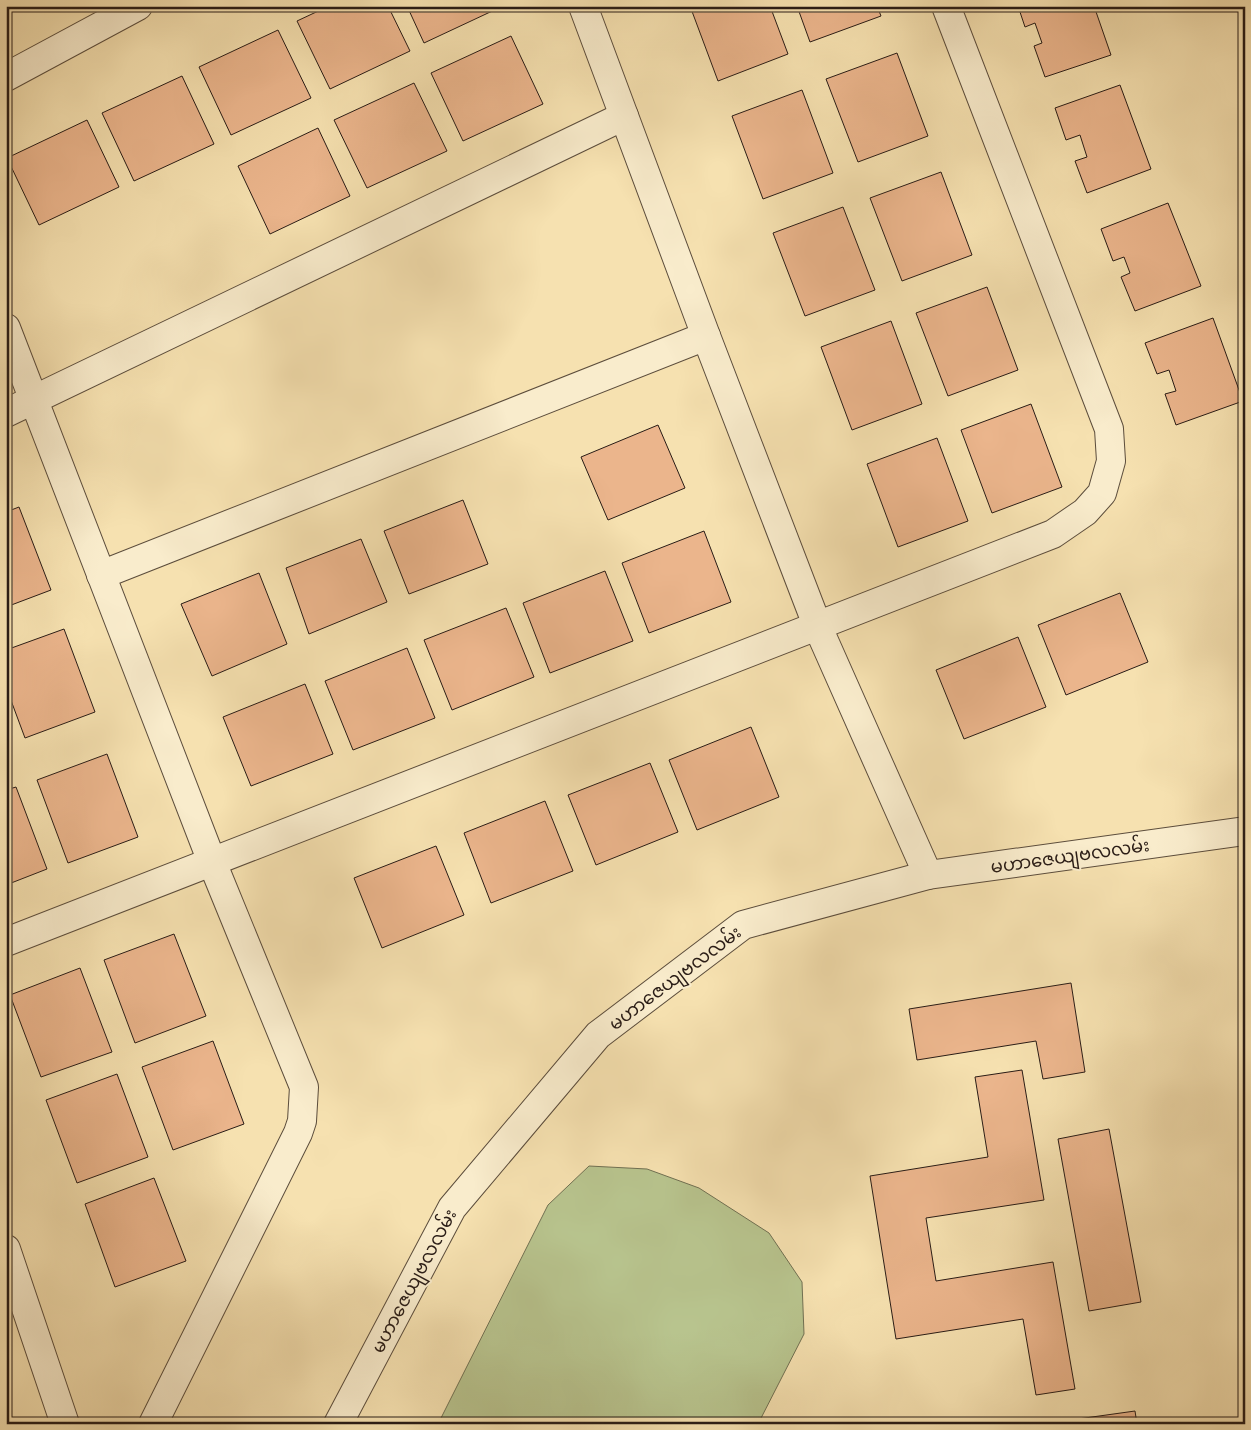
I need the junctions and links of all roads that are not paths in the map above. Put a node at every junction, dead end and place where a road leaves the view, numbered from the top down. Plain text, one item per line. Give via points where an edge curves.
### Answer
1 (138, 6) edge
2 (583, 6) edge
3 (946, 6) edge
4 (6, 77) edge
5 (624, 116) junction
6 (6, 328) edge
7 (706, 336) junction
8 (34, 399) junction
9 (6, 413) edge
10 (101, 575) junction
11 (817, 625) junction
12 (1245, 831) edge
13 (212, 862) junction
14 (928, 875) junction
15 (6, 942) edge
16 (6, 1249) edge
17 (65, 1424) edge
18 (152, 1424) edge
19 (338, 1424) edge

1 - 4 street
2 - 5 street
3 - 11 street via 1109,429 1111,461 1102,493 1085,512 1053,534
5 - 7 street
5 - 8 street
6 - 8 street
7 - 10 street
7 - 11 street
8 - 9 street
8 - 10 street
10 - 13 street
11 - 13 street
11 - 14 street
12 - 14 street, မဟာဇေယျဗလလမ်း
13 - 15 street
13 - 18 street via 304,1087 302,1121
14 - 19 street, မဟာဇေယျဗလလမ်း via 743,925 598,1036 452,1208
16 - 17 street

